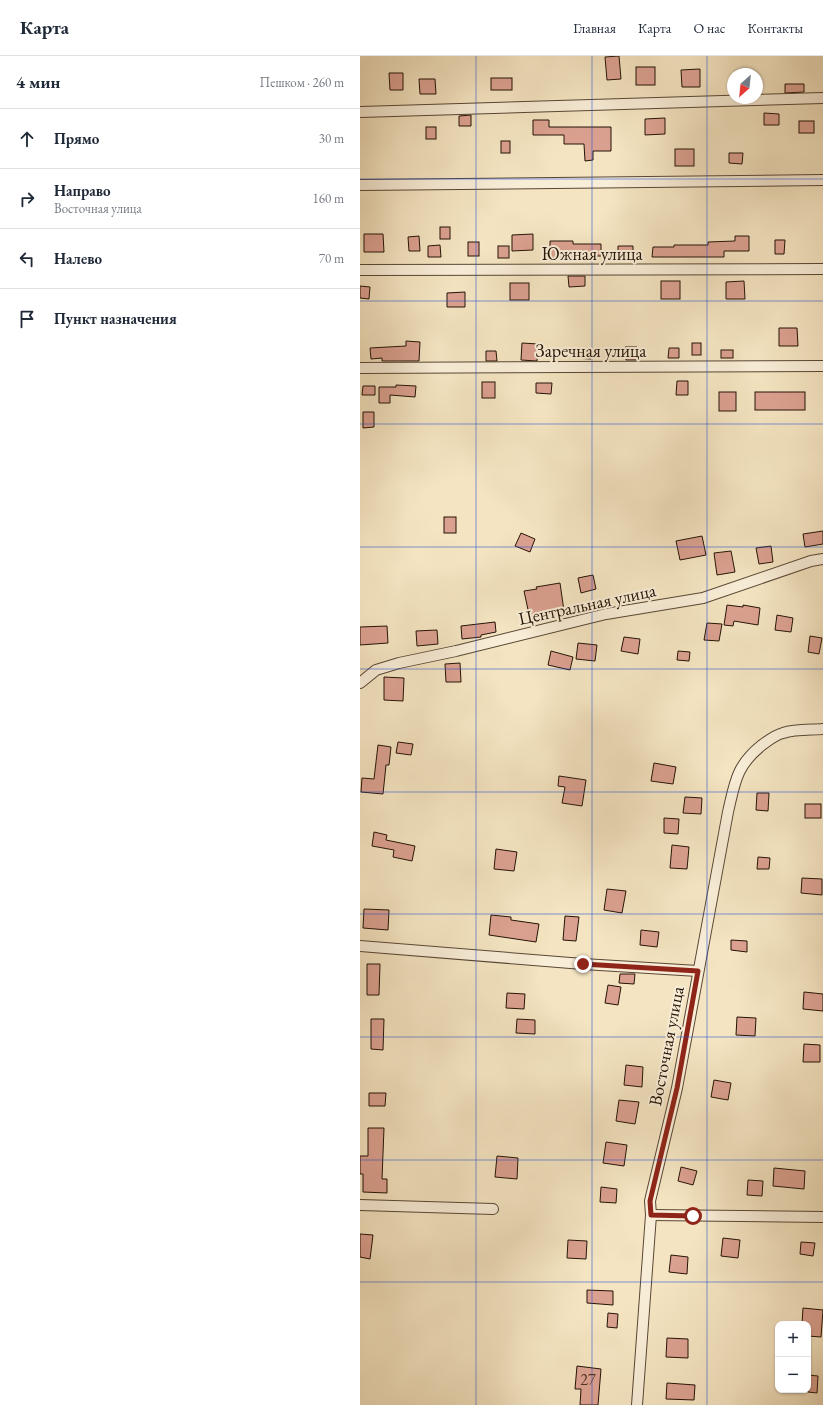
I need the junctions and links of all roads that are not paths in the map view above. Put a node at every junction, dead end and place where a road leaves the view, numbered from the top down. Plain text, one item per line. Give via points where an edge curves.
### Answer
1 (823, 98) edge
2 (360, 112) edge
3 (823, 180) edge
4 (360, 185) edge
5 (823, 269) edge
6 (360, 270) edge
7 (823, 366) edge
8 (360, 368) edge
9 (823, 559) edge
10 (360, 683) edge
11 (823, 729) edge
12 (360, 946) edge
13 (698, 971) junction
14 (360, 1205) edge
15 (493, 1209) dead end
16 (651, 1215) junction
17 (823, 1218) edge
18 (637, 1405) edge

1 - 2 street
3 - 4 street
5 - 6 street, Южная улица
7 - 8 street, Заречная улица
9 - 10 street, Центральная улица via 703,598 606,614 398,663 376,670
11 - 13 street, Восточная улица via 785,732 775,736 752,753 740,768 728,812
12 - 13 street
13 - 16 street, Восточная улица via 677,1088 650,1201
14 - 15 street
16 - 17 street
16 - 18 street, Восточная улица

